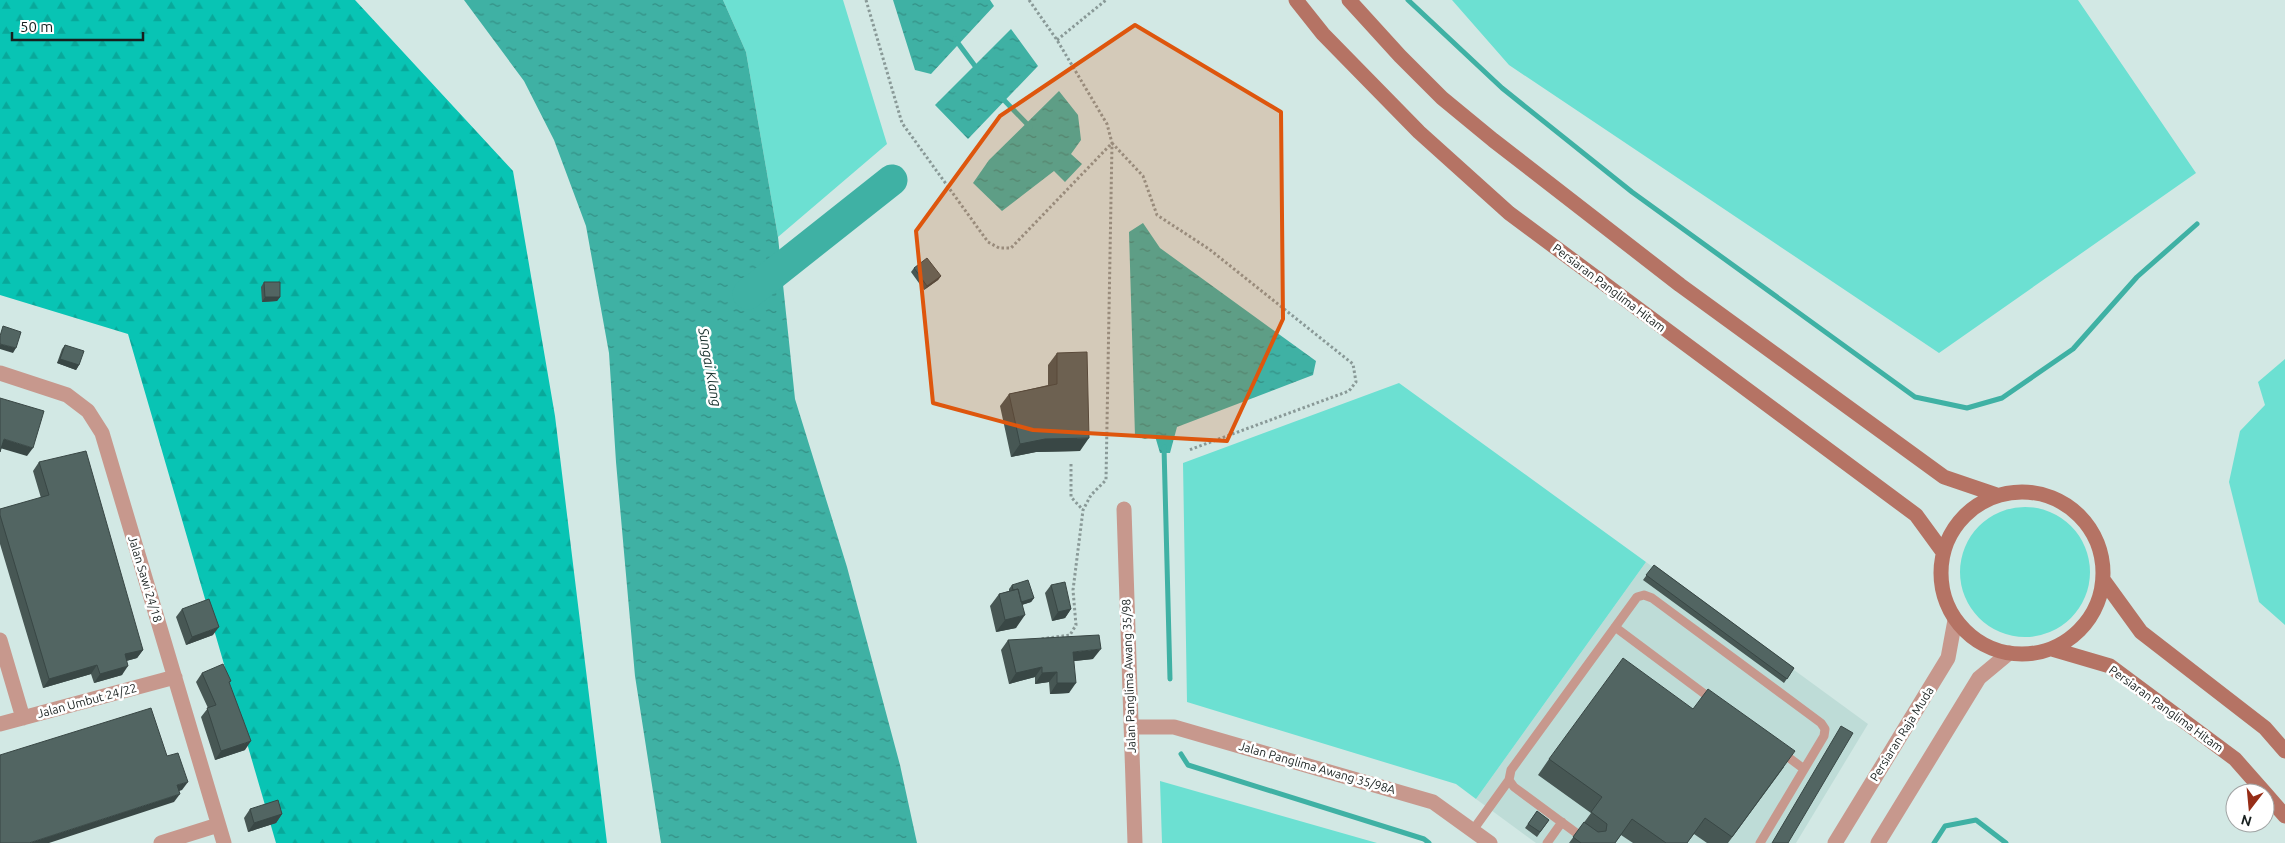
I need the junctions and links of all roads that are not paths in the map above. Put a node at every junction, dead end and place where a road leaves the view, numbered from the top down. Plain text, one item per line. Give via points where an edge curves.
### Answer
1 (1296, 0) edge
2 (1349, 0) edge
3 (0, 373) edge
4 (1997, 496) junction
5 (1124, 509) dead end
6 (1943, 552) junction
7 (2104, 581) junction
8 (1955, 620) junction
9 (1615, 627) junction
10 (0, 640) edge
11 (2052, 649) junction
12 (2009, 653) junction
13 (174, 677) junction
14 (1725, 710) edge
15 (24, 718) junction
16 (0, 724) edge
17 (1131, 727) junction
18 (1772, 745) edge
19 (2285, 751) edge
20 (1804, 769) junction
21 (1509, 780) junction
22 (2256, 783) edge
23 (2275, 804) edge
24 (2285, 816) edge
25 (1562, 822) junction
26 (218, 825) junction
27 (1473, 830) junction
28 (161, 843) edge
29 (224, 843) edge
30 (1135, 843) edge
31 (1490, 843) edge
32 (1547, 843) edge
33 (1590, 843) edge
34 (1760, 843) edge
35 (1835, 843) edge
36 (1878, 843) edge

1 - 6 main road, Persiaran Panglima Hitam via 1323,34 1419,132 1509,213 1916,514
2 - 4 main road via 1442,98 1680,284 1944,477
3 - 13 street, Jalan Sawi 24/18 via 67,395 88,411 102,433
4 - 6 main road via 1973,508 1954,527
4 - 7 main road via 2039,493 2075,511 2098,542 2104,561
5 - 17 street, Jalan Panglima Awang 35/98
6 - 8 main road via 1940,575 1945,598
7 - 11 main road via 2093,615 2068,641
7 - 19 main road via 2141,632 2264,728
8 - 12 main road via 1979,642
8 - 35 street, Persiaran Raja Muda via 1948,658
9 - 14 lane
9 - 20 lane via 1637,597 1652,598 1821,723 1825,729 1824,736
9 - 21 lane via 1511,770
10 - 15 street
11 - 12 main road via 2031,654
11 - 22 main road, Persiaran Panglima Hitam via 2110,666 2235,759
12 - 36 street via 1980,678
13 - 15 street, Jalan Umbut 24/22
13 - 26 street, Jalan Sawi 24/18
15 - 16 street, Jalan Umbut 24/22
17 - 27 street, Jalan Panglima Awang 35/98A via 1174,727 1433,802
17 - 30 street, Jalan Panglima Awang 35/98
18 - 20 lane
20 - 34 lane
21 - 25 lane via 1514,788
21 - 27 lane
23 - 24 main road, Persiaran Panglima Hitam
25 - 32 lane
25 - 33 lane
26 - 28 street
26 - 29 street, Jalan Sawi 24/18
27 - 31 street, Jalan Panglima Awang 35/98A

